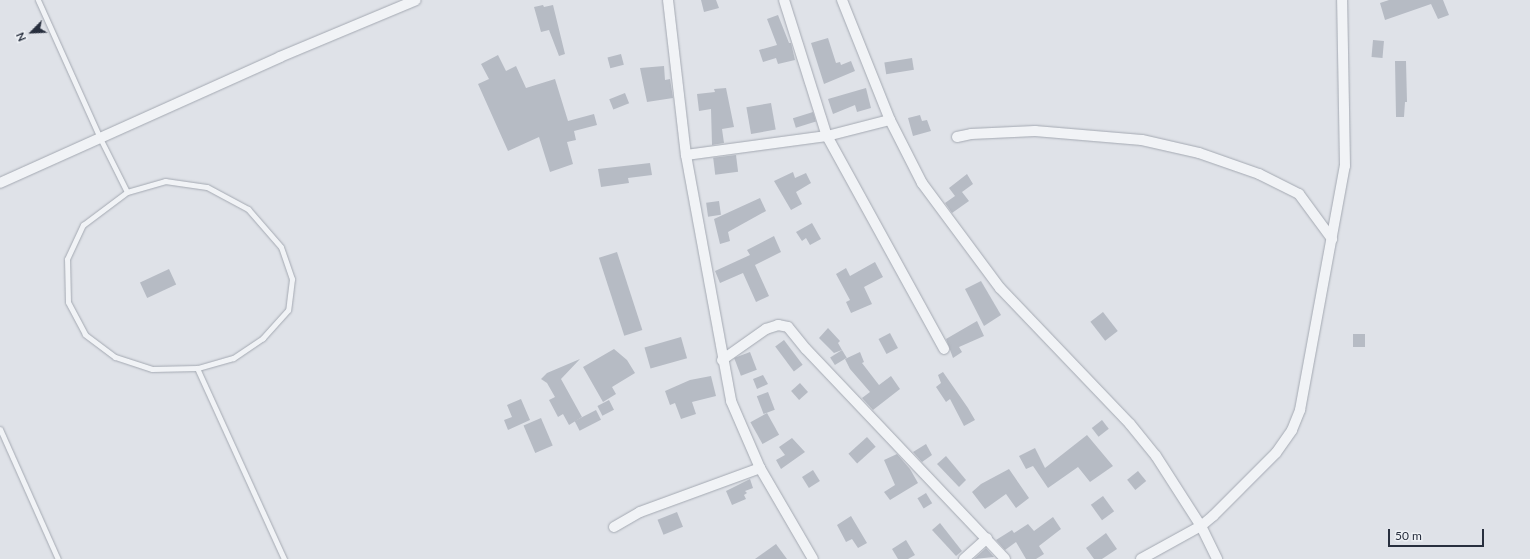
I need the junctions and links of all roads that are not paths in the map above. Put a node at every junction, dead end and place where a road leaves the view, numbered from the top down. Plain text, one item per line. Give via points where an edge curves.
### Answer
1 (38, 0) edge
2 (416, 0) edge
3 (668, 0) edge
4 (784, 0) edge
5 (842, 0) edge
6 (1342, 0) edge
7 (890, 120) junction
8 (827, 136) junction
9 (957, 137) dead end
10 (100, 138) junction
11 (686, 155) junction
12 (0, 183) edge
13 (127, 192) junction
14 (1332, 239) junction
15 (944, 349) dead end
16 (722, 360) junction
17 (197, 368) junction
18 (0, 429) edge
19 (760, 468) junction
20 (1201, 526) junction
21 (614, 527) dead end
22 (987, 538) junction
23 (58, 559) edge
24 (284, 559) edge
25 (813, 559) edge
26 (964, 559) edge
27 (1005, 559) edge
28 (1141, 559) edge
29 (1217, 559) edge

1 - 10 lane
2 - 10 street via 280,57
3 - 11 street
4 - 8 street
5 - 7 street
6 - 14 street via 1345,166
7 - 8 street
7 - 20 street via 922,183 1000,288 1130,424 1156,456
8 - 11 street
8 - 15 street
9 - 14 street via 1034,130 1142,140 1199,153 1259,174 1299,194
10 - 12 street
10 - 13 lane
11 - 16 street
13 - 17 lane via 83,225 67,259 68,302 85,334 115,357 152,369
13 - 17 lane via 165,181 207,186 248,209 281,247 292,279 288,310 263,338 233,358
14 - 20 street via 1300,410 1292,430 1276,452
16 - 19 street via 731,401
16 - 22 street via 766,329 778,325 788,327
17 - 24 lane
18 - 23 lane
19 - 21 street via 640,512
19 - 25 street
20 - 28 street
20 - 29 street
22 - 26 street
22 - 27 street

